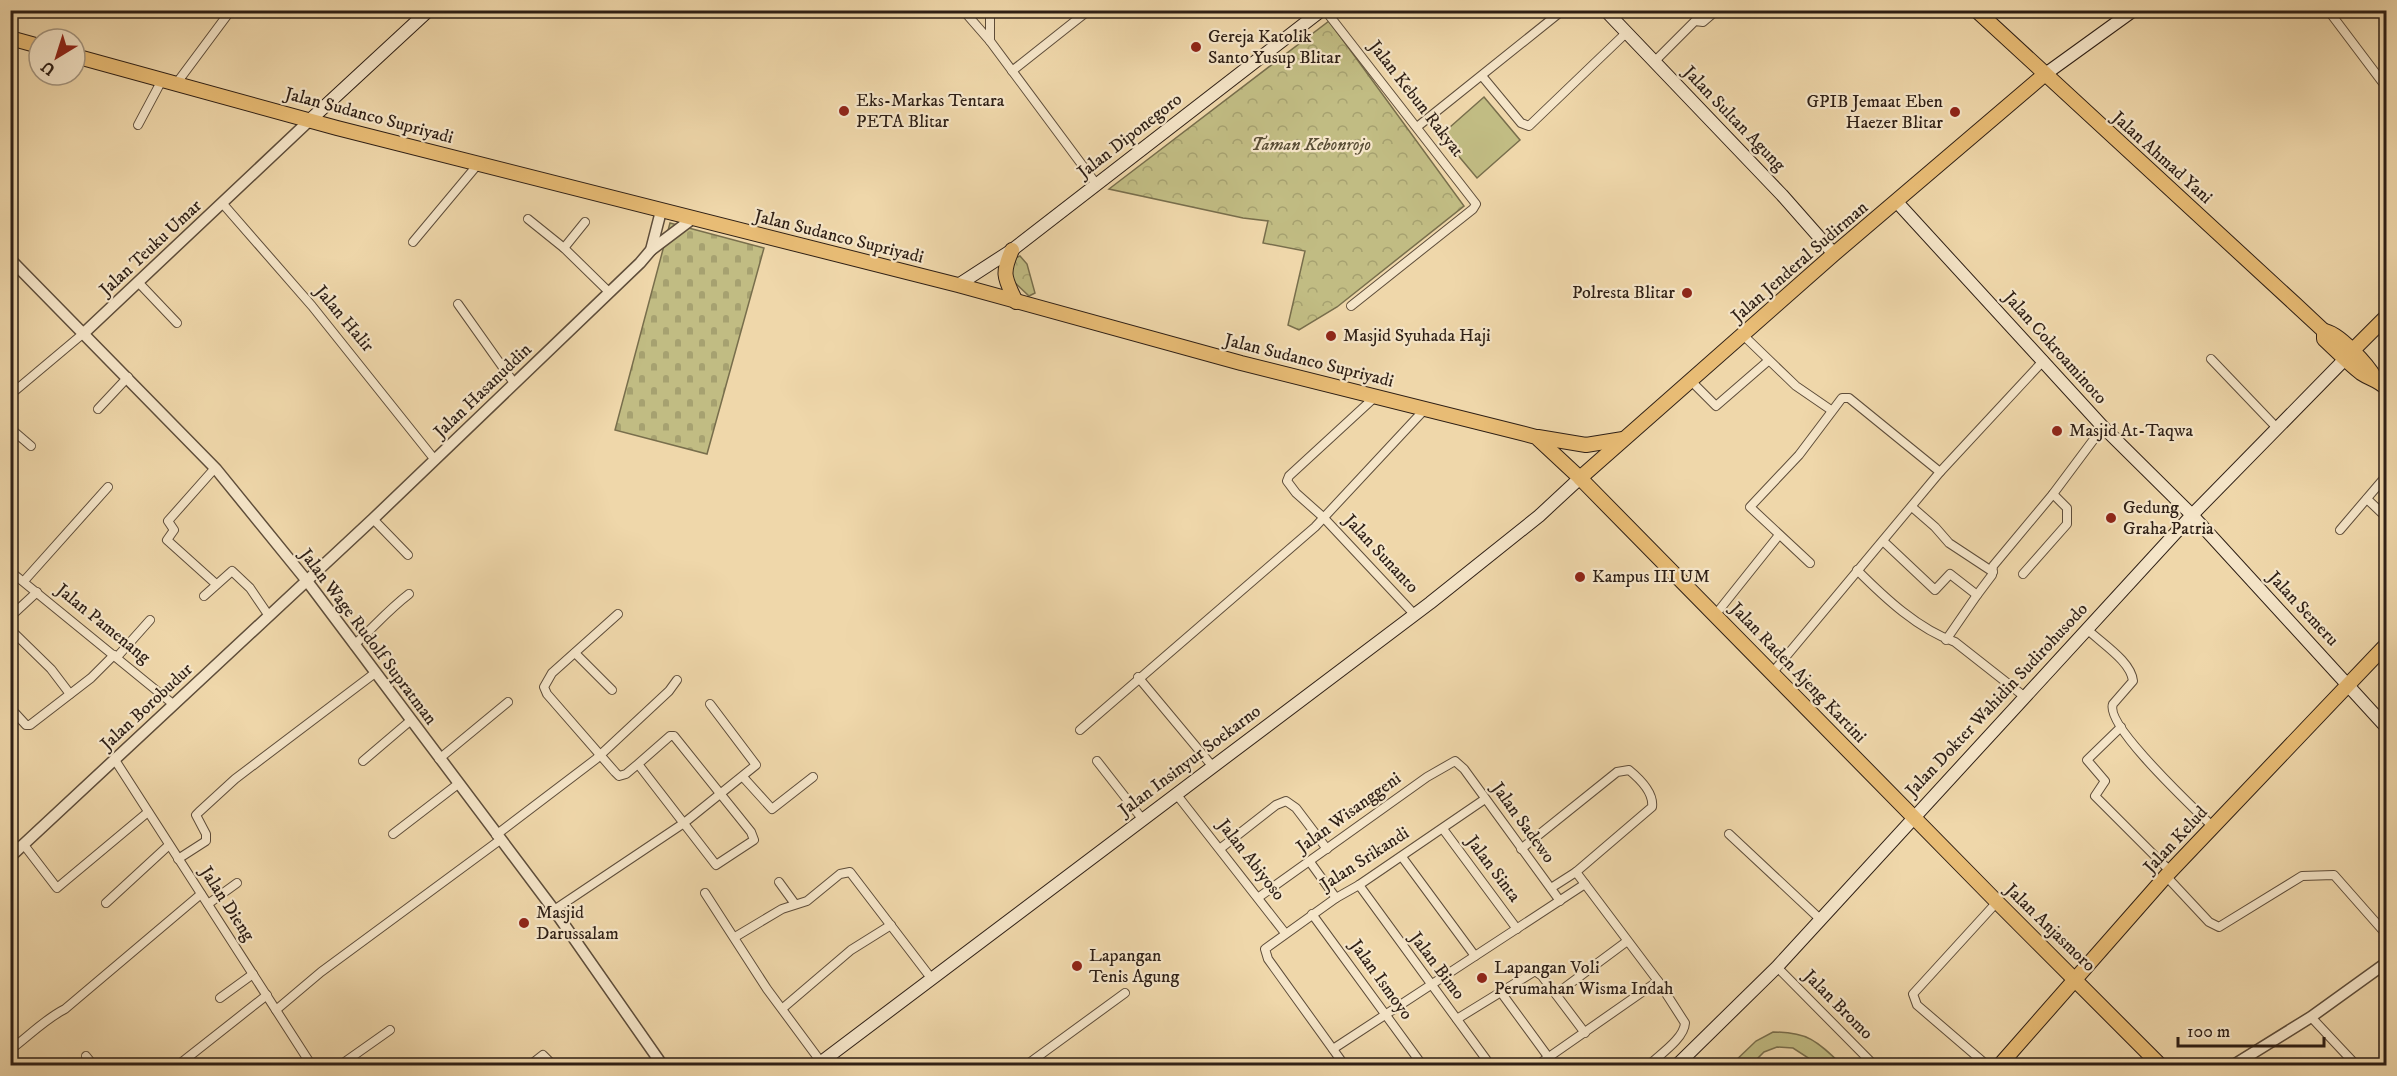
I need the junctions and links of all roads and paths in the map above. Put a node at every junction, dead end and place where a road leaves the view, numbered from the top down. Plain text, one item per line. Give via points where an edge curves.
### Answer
1 (231, 10) edge
2 (429, 10) edge
3 (963, 10) edge
4 (990, 10) edge
5 (1089, 10) edge
6 (1323, 10) edge
7 (1563, 10) edge
8 (1605, 10) edge
9 (1717, 10) edge
10 (1976, 10) edge
11 (2134, 10) edge
12 (2328, 10) edge
13 (1626, 33) junction
14 (10, 38) edge
15 (990, 41) junction
16 (27, 43) edge
17 (87, 59) edge
18 (1654, 62) junction
19 (1012, 71) junction
20 (2044, 75) junction
21 (1482, 76) junction
22 (169, 82) junction
23 (2386, 87) edge
24 (310, 120) junction
25 (138, 125) dead end
26 (1417, 127) junction
27 (479, 163) junction
28 (1097, 185) junction
29 (1896, 201) junction
30 (223, 204) junction
31 (661, 211) junction
32 (528, 219) dead end
33 (692, 219) junction
34 (585, 222) dead end
35 (412, 242) dead end
36 (564, 248) junction
37 (651, 250) junction
38 (1012, 250) junction
39 (1834, 254) junction
40 (10, 259) edge
41 (138, 282) junction
42 (958, 285) junction
43 (609, 292) junction
44 (1016, 302) junction
45 (458, 304) dead end
46 (1351, 306) dead end
47 (2386, 317) edge
48 (177, 323) dead end
49 (85, 332) junction
50 (1743, 335) junction
51 (2349, 355) junction
52 (2211, 359) dead end
53 (2044, 360) junction
54 (1768, 361) junction
55 (128, 377) junction
56 (1692, 382) junction
57 (514, 383) junction
58 (2386, 388) edge
59 (1370, 394) junction
60 (10, 395) edge
61 (1426, 408) junction
62 (98, 409) dead end
63 (1831, 410) junction
64 (2103, 427) junction
65 (10, 428) edge
66 (2277, 428) junction
67 (1536, 437) junction
68 (1628, 437) junction
69 (31, 446) dead end
70 (435, 460) junction
71 (216, 468) junction
72 (1940, 472) junction
73 (2386, 476) edge
74 (1580, 478) junction
75 (108, 487) dead end
76 (2053, 494) junction
77 (2367, 499) junction
78 (1912, 507) junction
79 (2192, 515) junction
80 (1323, 517) junction
81 (2386, 517) edge
82 (373, 519) junction
83 (2340, 530) dead end
84 (1779, 535) junction
85 (1883, 541) junction
86 (408, 555) dead end
87 (1810, 563) dead end
88 (1857, 570) junction
89 (10, 571) edge
90 (1993, 572) junction
91 (2023, 574) dead end
92 (24, 581) junction
93 (307, 581) junction
94 (216, 584) junction
95 (38, 592) junction
96 (409, 594) dead end
97 (1977, 595) junction
98 (204, 596) dead end
99 (618, 614) dead end
100 (1414, 614) junction
101 (1716, 614) junction
102 (269, 616) junction
103 (10, 617) edge
104 (150, 620) dead end
105 (10, 629) edge
106 (2087, 629) junction
107 (1946, 640) junction
108 (354, 645) junction
109 (2386, 645) edge
110 (575, 653) junction
111 (116, 656) junction
112 (1773, 672) junction
113 (375, 673) junction
114 (1138, 677) junction
115 (677, 680) dead end
116 (2350, 685) junction
117 (612, 690) dead end
118 (70, 694) junction
119 (2025, 697) junction
120 (508, 702) dead end
121 (173, 704) junction
122 (710, 704) dead end
123 (10, 715) edge
124 (410, 721) junction
125 (2121, 727) junction
126 (2386, 728) edge
127 (1080, 730) dead end
128 (598, 757) junction
129 (439, 759) junction
130 (115, 760) junction
131 (363, 761) dead end
132 (1097, 761) dead end
133 (638, 764) junction
134 (1460, 764) joint
135 (1213, 767) junction
136 (743, 777) junction
137 (813, 777) dead end
138 (458, 784) junction
139 (722, 794) junction
140 (1177, 795) junction
141 (1485, 798) junction
142 (148, 812) junction
143 (1914, 817) junction
144 (1143, 820) junction
145 (684, 823) junction
146 (2213, 827) junction
147 (1443, 829) junction
148 (393, 834) dead end
149 (1729, 834) dead end
150 (498, 837) junction
151 (24, 844) junction
152 (169, 845) junction
153 (1221, 848) junction
154 (1327, 849) junction
155 (1521, 849) junction
156 (10, 857) edge
157 (1402, 857) junction
158 (178, 859) junction
159 (1310, 862) junction
160 (1576, 872) junction
161 (2168, 874) junction
162 (779, 882) dead end
163 (237, 883) dead end
164 (1585, 884) junction
165 (1359, 885) junction
166 (1551, 888) junction
167 (705, 893) dead end
168 (201, 894) junction
169 (1259, 897) junction
170 (1335, 898) junction
171 (1560, 901) junction
172 (1997, 902) junction
173 (106, 903) dead end
174 (208, 904) junction
175 (795, 904) junction
176 (554, 910) junction
177 (1312, 914) junction
178 (1820, 919) junction
179 (891, 924) junction
180 (1517, 928) junction
181 (1285, 933) junction
182 (2386, 934) edge
183 (735, 937) junction
184 (1626, 942) junction
185 (1475, 956) junction
186 (2386, 963) edge
187 (1777, 967) junction
188 (253, 974) junction
189 (931, 978) junction
190 (2075, 978) junction
191 (1658, 981) junction
192 (1429, 984) junction
193 (1500, 991) junction
194 (1125, 993) dead end
195 (1556, 994) junction
196 (267, 995) junction
197 (220, 998) dead end
198 (783, 1008) junction
199 (276, 1010) junction
200 (1385, 1014) junction
201 (2311, 1017) junction
202 (1457, 1019) junction
203 (390, 1030) dead end
204 (1585, 1033) junction
205 (1333, 1049) junction
206 (10, 1050) edge
207 (86, 1056) dead end
208 (1549, 1058) junction
209 (820, 1064) edge
210 (94, 1065) edge
211 (177, 1065) edge
212 (312, 1065) edge
213 (339, 1065) edge
214 (529, 1065) edge
215 (554, 1065) edge
216 (662, 1065) edge
217 (1025, 1065) edge
218 (1345, 1065) edge
219 (1423, 1065) edge
220 (1491, 1065) edge
221 (1536, 1065) edge
222 (1648, 1065) edge
223 (1676, 1065) edge
224 (1875, 1065) edge
225 (1988, 1065) edge
226 (1999, 1065) edge
227 (2161, 1065) edge
228 (2232, 1065) edge
229 (2356, 1065) edge

1 - 22 street
2 - 24 main road
3 - 15 street
4 - 15 street
5 - 19 street
6 - 26 street, Jalan Kebun Rakyat
6 - 28 main road, Jalan Diponegoro
7 - 21 street
8 - 13 main road, Jalan Sultan Agung
9 - 18 street via 1704,22 1695,21
10 - 20 main road, Jalan Ahmad Yani
11 - 20 main road
12 - 23 street
13 - 18 main road, Jalan Sultan Agung
13 - 21 street via 1529,126 1521,123
14 - 16 main road
15 - 19 street
17 - 22 main road, Jalan Sudanco Supriyadi
18 - 39 main road, Jalan Sultan Agung
19 - 28 street
20 - 29 main road, Jalan Jenderal Sudirman
20 - 51 main road, Jalan Ahmad Yani via 2324,331 2324,339
21 - 26 street
22 - 24 main road, Jalan Sudanco Supriyadi
22 - 25 street
24 - 27 main road, Jalan Sudanco Supriyadi
24 - 30 street, Jalan Teuku Umar
26 - 46 street, Jalan Kebun Rakyat via 1476,204
27 - 31 main road, Jalan Sudanco Supriyadi
27 - 35 street
28 - 38 main road, Jalan Diponegoro
29 - 39 main road, Jalan Jenderal Sudirman
29 - 53 main road, Jalan Cokroaminoto
30 - 41 street, Jalan Teuku Umar
30 - 70 street, Jalan Halir via 319,315
31 - 33 main road, Jalan Sudanco Supriyadi
31 - 37 street
32 - 36 street
33 - 37 street, Jalan Hasanuddin
33 - 42 main road, Jalan Sudanco Supriyadi
34 - 36 street
36 - 43 street
37 - 43 street, Jalan Hasanuddin
38 - 42 main road, Jalan Diponegoro
38 - 44 main road via 1004,270
39 - 50 main road, Jalan Jenderal Sudirman
40 - 49 street, Jalan Wage Rudolf Supratman
41 - 48 street
41 - 49 street, Jalan Teuku Umar
42 - 44 main road, Jalan Sudanco Supriyadi
43 - 57 street, Jalan Hasanuddin
44 - 59 main road, Jalan Sudanco Supriyadi
45 - 57 street
47 - 51 main road
49 - 55 street, Jalan Wage Rudolf Supratman
49 - 60 street, Jalan Teuku Umar
50 - 54 street
50 - 56 main road, Jalan Jenderal Sudirman
51 - 58 main road, Jalan Ahmad Yani via 2363,374
51 - 66 main road, Jalan Dokter Wahidin Sudirohusodo
52 - 66 street
53 - 64 main road, Jalan Cokroaminoto
53 - 72 street
54 - 56 street via 1716,406
54 - 63 street
55 - 62 street
55 - 71 street, Jalan Wage Rudolf Supratman
56 - 68 main road, Jalan Jenderal Sudirman
57 - 70 street, Jalan Hasanuddin
59 - 61 main road, Jalan Sudanco Supriyadi
59 - 80 street, Jalan Sunanto via 1288,476 1291,487
61 - 67 main road, Jalan Sudanco Supriyadi
61 - 80 street
63 - 72 street via 1842,398 1850,398
63 - 84 street via 1799,455 1751,505 1751,510
64 - 76 street
64 - 79 main road, Jalan Cokroaminoto
65 - 69 street
66 - 79 main road, Jalan Dokter Wahidin Sudirohusodo
67 - 68 main road via 1586,445
67 - 74 main road, Jalan Sudanco Supriyadi
68 - 74 main road, Jalan Jenderal Sudirman
70 - 82 street, Jalan Hasanuddin
71 - 93 street, Jalan Wage Rudolf Supratman
71 - 94 street via 168,522 174,530 167,540
72 - 78 street
73 - 77 street
74 - 100 main road, Jalan Insinyur Soekarno via 1539,516
74 - 101 main road, Jalan Raden Ajeng Kartini
75 - 92 street
76 - 90 street via 1993,566
76 - 91 street via 2067,508 2067,524
77 - 81 street
77 - 83 street
78 - 85 street
78 - 90 street via 1948,543
79 - 106 main road, Jalan Dokter Wahidin Sudirohusodo
79 - 116 main road, Jalan Semeru
80 - 100 street, Jalan Sunanto
80 - 114 street via 1244,591
82 - 86 street
82 - 93 street, Jalan Hasanuddin
84 - 87 street
84 - 101 street
85 - 88 street
85 - 97 street via 1935,590 1950,574
88 - 107 street via 1907,615
88 - 112 street
89 - 92 street, Jalan Pamenang
90 - 97 street
92 - 95 street, Jalan Pamenang
93 - 102 street, Jalan Borobudur
93 - 108 street, Jalan Wage Rudolf Supratman
94 - 98 street
94 - 102 street via 232,571
95 - 103 street
95 - 111 street, Jalan Pamenang
96 - 108 street
97 - 107 street
99 - 110 street
100 - 135 main road, Jalan Insinyur Soekarno
101 - 112 main road, Jalan Raden Ajeng Kartini
102 - 121 street, Jalan Borobudur
104 - 111 street
105 - 118 street
106 - 119 main road, Jalan Dokter Wahidin Sudirohusodo
106 - 125 street via 2133,676 2111,709
107 - 119 street via 1955,642
108 - 113 street, Jalan Wage Rudolf Supratman
109 - 116 main road, Jalan Kelud
110 - 117 street
110 - 128 street via 544,687
111 - 118 street
111 - 121 street, Jalan Pamenang
112 - 143 main road, Jalan Raden Ajeng Kartini
113 - 124 street, Jalan Wage Rudolf Supratman
113 - 158 street via 243,772 199,812 196,816 206,841
114 - 127 street
114 - 135 street
115 - 128 street
116 - 126 main road, Jalan Semeru
116 - 146 main road, Jalan Kelud
118 - 123 street via 30,725 15,713
119 - 143 main road, Jalan Dokter Wahidin Sudirohusodo
120 - 129 street
121 - 130 street, Jalan Borobudur
122 - 136 street via 756,761
124 - 129 street, Jalan Wage Rudolf Supratman
124 - 131 street
125 - 146 street via 2170,786
125 - 161 street via 2087,760 2105,781 2096,796
128 - 133 street via 620,776
128 - 150 street
129 - 138 street, Jalan Wage Rudolf Supratman
130 - 142 street, Jalan Dieng
130 - 151 street, Jalan Borobudur
132 - 144 street
133 - 139 street via 672,735
133 - 145 street
134 - 141 street, Jalan Sadewo
134 - 154 street, Jalan Wisanggeni via 1450,762
135 - 140 main road, Jalan Insinyur Soekarno
136 - 137 street via 772,809
136 - 139 street
138 - 148 street
138 - 150 street, Jalan Wage Rudolf Supratman
139 - 145 street
139 - 145 street via 751,832 752,842 717,866
140 - 144 main road, Jalan Insinyur Soekarno
140 - 153 street, Jalan Abiyoso
141 - 147 street, Jalan Srikandi
141 - 155 street, Jalan Sadewo
142 - 151 street via 57,888
142 - 152 street, Jalan Dieng
143 - 172 main road, Jalan Anjasmoro
143 - 178 main road, Jalan Dokter Wahidin Sudirohusodo
144 - 189 main road, Jalan Insinyur Soekarno
145 - 176 street
146 - 161 main road, Jalan Kelud
147 - 157 street, Jalan Srikandi
147 - 180 street, Jalan Sinta
149 - 178 street
150 - 176 street, Jalan Wage Rudolf Supratman
150 - 199 street
151 - 156 street, Jalan Borobudur
152 - 158 street, Jalan Dieng
152 - 173 street
153 - 154 street via 1286,801 1296,808
153 - 169 street, Jalan Abiyoso
154 - 159 street, Jalan Wisanggeni
155 - 160 street via 1617,772 1629,770 1652,797 1652,807
155 - 166 street, Jalan Sadewo
157 - 165 street, Jalan Srikandi
157 - 185 street
158 - 168 street, Jalan Dieng
159 - 169 street, Jalan Wisanggeni
159 - 170 street
160 - 164 street
160 - 166 street
161 - 182 street via 2210,922 2219,927 2302,876 2334,875
161 - 190 main road, Jalan Kelud
162 - 175 street
163 - 174 street
164 - 171 street
164 - 184 street
165 - 170 street, Jalan Srikandi
165 - 192 street, Jalan Bimo
166 - 171 street, Jalan Sadewo
167 - 183 street
168 - 174 street, Jalan Dieng
168 - 206 street via 65,1009 49,1016
169 - 181 street, Jalan Abiyoso
170 - 177 street, Jalan Srikandi
171 - 180 street
172 - 190 main road, Jalan Anjasmoro
172 - 225 street via 1913,994 1917,1005
174 - 188 street, Jalan Dieng
175 - 179 street via 812,898 840,874 850,872
175 - 183 street
176 - 216 street, Jalan Wage Rudolf Supratman
177 - 181 street, Jalan Srikandi
177 - 200 street, Jalan Ismoyo
178 - 187 main road, Jalan Dokter Wahidin Sudirohusodo
179 - 189 street
179 - 198 street via 851,950
180 - 185 street
181 - 205 street, Jalan Srikandi via 1265,949 1268,959
183 - 198 street
184 - 191 street
184 - 195 street
185 - 192 street
186 - 201 street
187 - 223 main road, Jalan Dokter Wahidin Sudirohusodo
187 - 224 street, Jalan Bromo
188 - 196 street, Jalan Dieng
188 - 197 street
189 - 209 main road, Jalan Insinyur Soekarno
190 - 226 main road, Jalan Kelud
190 - 227 main road, Jalan Anjasmoro
191 - 204 street
191 - 222 street via 1686,1026
192 - 200 street
192 - 202 street, Jalan Bimo
193 - 195 street via 1535,971
193 - 202 street
193 - 208 street
194 - 217 street
195 - 204 street
196 - 199 street, Jalan Dieng
196 - 211 street
198 - 209 street
199 - 212 street, Jalan Dieng
200 - 205 street
200 - 219 street, Jalan Ismoyo
201 - 228 street
201 - 229 street
202 - 220 street, Jalan Bimo
203 - 213 street
204 - 208 street
205 - 218 street
207 - 210 street
208 - 221 street
214 - 215 street via 544,1055

